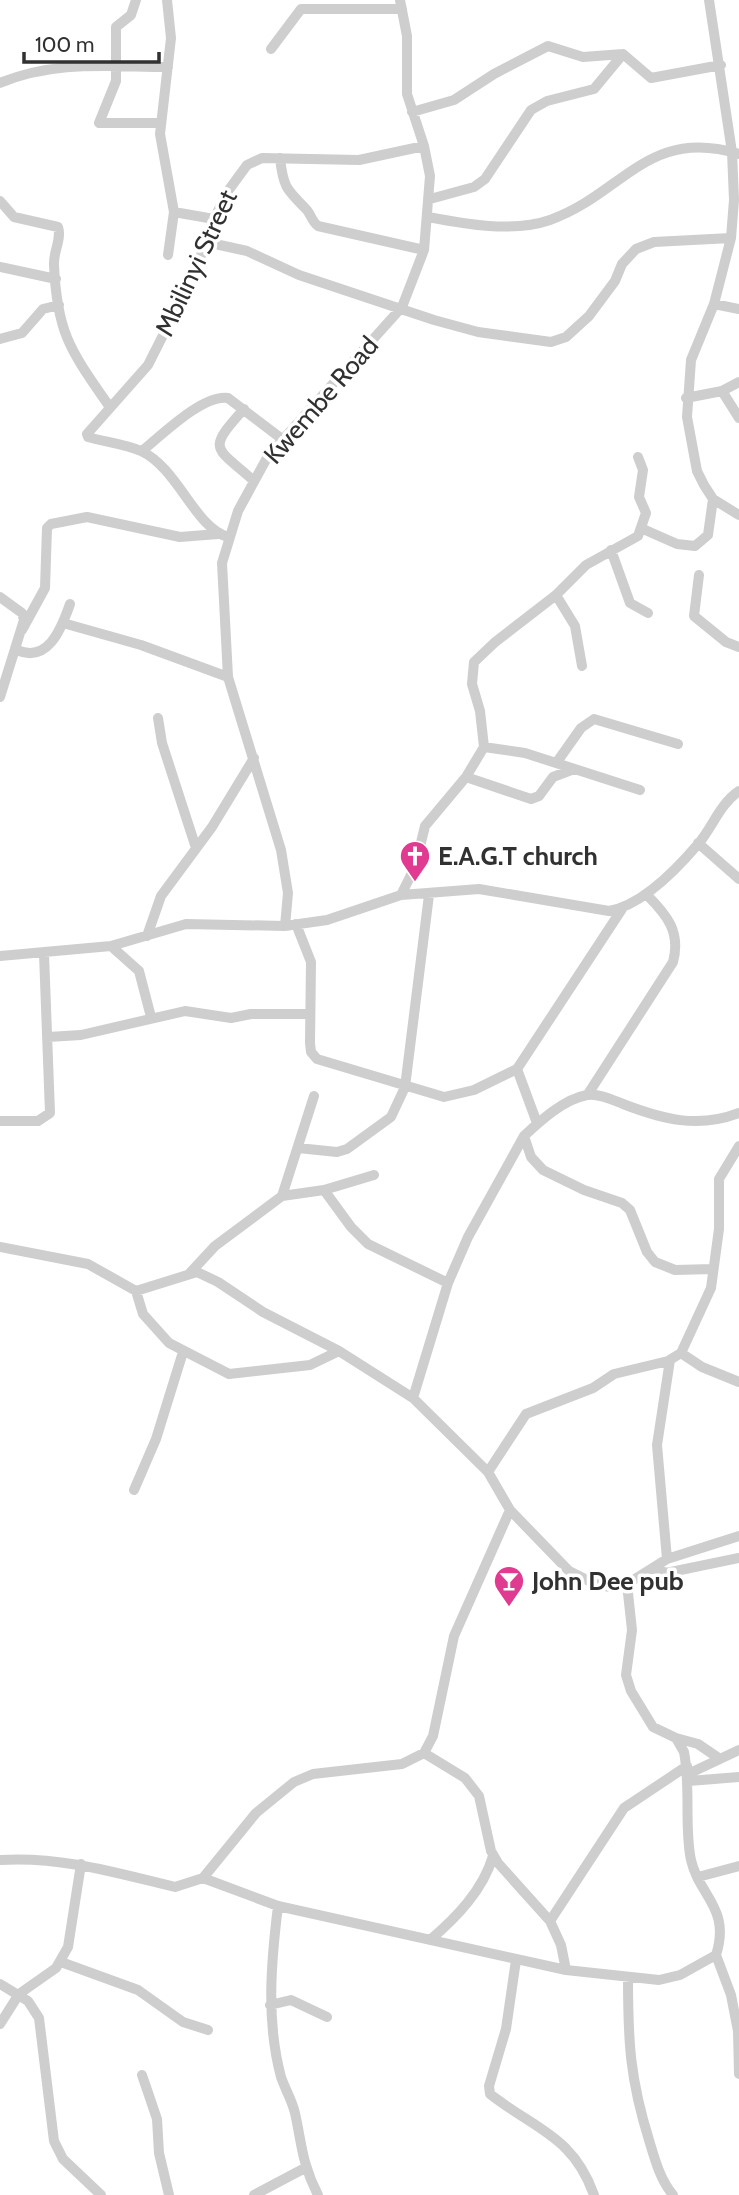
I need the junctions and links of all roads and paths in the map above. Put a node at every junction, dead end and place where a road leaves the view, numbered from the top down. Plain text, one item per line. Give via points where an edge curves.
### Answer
1 (136, 0) edge
2 (167, 0) edge
3 (709, 0) edge
4 (401, 5) edge
5 (271, 49) dead end
6 (623, 54) junction
7 (118, 65) junction
8 (720, 65) junction
9 (168, 67) junction
10 (0, 83) edge
11 (412, 112) junction
12 (161, 123) junction
13 (424, 146) junction
14 (735, 153) edge
15 (280, 158) junction
16 (430, 199) junction
17 (0, 201) edge
18 (174, 212) junction
19 (428, 217) junction
20 (214, 219) junction
21 (731, 238) junction
22 (206, 242) junction
23 (424, 250) junction
24 (168, 255) dead end
25 (0, 267) edge
26 (56, 279) junction
27 (714, 304) junction
28 (59, 305) junction
29 (402, 307) junction
30 (739, 309) edge
31 (0, 339) edge
32 (739, 382) edge
33 (722, 391) junction
34 (686, 398) junction
35 (109, 406) junction
36 (244, 409) junction
37 (739, 418) edge
38 (282, 439) junction
39 (142, 451) junction
40 (638, 457) dead end
41 (254, 481) junction
42 (713, 499) junction
43 (739, 515) edge
44 (643, 528) junction
45 (223, 536) junction
46 (611, 550) junction
47 (699, 575) dead end
48 (556, 595) junction
49 (0, 597) edge
50 (70, 604) dead end
51 (648, 613) dead end
52 (63, 624) junction
53 (22, 630) junction
54 (739, 647) edge
55 (15, 649) junction
56 (582, 666) dead end
57 (228, 677) junction
58 (0, 697) edge
59 (159, 718) dead end
60 (678, 744) dead end
61 (484, 747) junction
62 (254, 758) junction
63 (557, 762) junction
64 (574, 769) junction
65 (466, 777) junction
66 (640, 790) dead end
67 (739, 791) edge
68 (698, 843) junction
69 (196, 848) junction
70 (739, 879) edge
71 (401, 895) junction
72 (429, 895) junction
73 (647, 895) junction
74 (622, 909) junction
75 (290, 925) junction
76 (147, 936) junction
77 (110, 946) junction
78 (44, 954) junction
79 (0, 956) edge
80 (310, 1014) junction
81 (151, 1017) junction
82 (48, 1037) junction
83 (517, 1069) junction
84 (405, 1087) junction
85 (587, 1094) junction
86 (313, 1096) dead end
87 (739, 1113) edge
88 (0, 1121) edge
89 (537, 1123) junction
90 (524, 1136) junction
91 (739, 1146) edge
92 (298, 1148) junction
93 (374, 1175) dead end
94 (324, 1190) junction
95 (282, 1196) junction
96 (0, 1247) edge
97 (713, 1269) junction
98 (190, 1274) junction
99 (448, 1283) junction
100 (136, 1291) junction
101 (339, 1351) junction
102 (183, 1352) junction
103 (681, 1353) junction
104 (670, 1360) junction
105 (739, 1382) edge
106 (413, 1398) junction
107 (488, 1472) junction
108 (134, 1490) dead end
109 (510, 1510) junction
110 (739, 1536) edge
111 (739, 1558) edge
112 (667, 1559) junction
113 (653, 1568) junction
114 (628, 1584) junction
115 (676, 1738) junction
116 (739, 1751) edge
117 (424, 1753) junction
118 (720, 1759) junction
119 (688, 1774) junction
120 (739, 1777) edge
121 (494, 1856) junction
122 (0, 1860) edge
123 (81, 1864) junction
124 (739, 1866) edge
125 (698, 1877) junction
126 (202, 1878) junction
127 (278, 1906) junction
128 (550, 1921) junction
129 (430, 1940) junction
130 (716, 1955) junction
131 (516, 1960) junction
132 (61, 1962) junction
133 (566, 1970) junction
134 (628, 1978) junction
135 (0, 1984) edge
136 (19, 1994) junction
137 (271, 2005) junction
138 (327, 2017) dead end
139 (0, 2024) edge
140 (208, 2030) dead end
141 (738, 2031) edge
142 (739, 2074) edge
143 (142, 2075) dead end
144 (305, 2168) junction
145 (101, 2195) edge
146 (169, 2195) edge
147 (254, 2195) edge
148 (318, 2195) edge
149 (594, 2195) edge
150 (673, 2195) edge

1 - 7 street via 131,15 116,27
2 - 9 street
3 - 8 street
4 - 5 street via 301,9
4 - 11 street, Kwembe Road
6 - 8 street via 651,78
6 - 11 street via 583,57 548,46 454,100
6 - 16 street via 594,89 531,110 485,179 474,187
7 - 9 street
7 - 10 street via 42,69
7 - 12 street via 99,123
8 - 14 street
9 - 12 street
11 - 13 street, Kwembe Road
12 - 18 street
13 - 15 street, Mbilinyi Street via 359,160
13 - 16 street, Kwembe Road
14 - 19 street via 701,147 680,149 636,165 616,182 550,220 466,225
14 - 21 street
15 - 20 street, Mbilinyi Street via 262,158 247,165
15 - 23 street via 287,190 318,226
16 - 19 street, Kwembe Road
17 - 26 street via 14,217 58,227
18 - 20 street
18 - 24 street
19 - 23 street, Kwembe Road
20 - 22 street, Mbilinyi Street
21 - 27 street
21 - 29 street via 654,242 636,249 589,316 558,342 478,332
22 - 29 street via 247,251 299,275
22 - 35 street, Mbilinyi Street via 148,365
23 - 29 street, Kwembe Road
25 - 26 street
26 - 28 street
27 - 30 street
27 - 34 street via 691,360
28 - 31 street via 43,309 22,334
28 - 35 street via 67,343
29 - 38 street, Kwembe Road
32 - 33 street
33 - 34 street
33 - 37 street
34 - 42 street via 697,471
35 - 39 street, Mbilinyi Street via 88,437
36 - 38 street
36 - 39 street via 228,398 213,398
36 - 41 street via 217,443 220,452
38 - 41 street, Kwembe Road
39 - 45 street via 171,476
40 - 44 street via 643,470 639,497 646,513
41 - 45 street, Kwembe Road
42 - 43 street
42 - 44 street via 708,535 695,546 677,544
44 - 46 street via 630,543
45 - 53 street via 180,537 88,517 51,524 47,528 45,588
45 - 57 street, Kwembe Road via 221,591
46 - 48 street via 586,565
46 - 51 street via 630,603
47 - 54 street via 694,616
48 - 56 street via 575,626
48 - 61 street via 474,662 472,684
49 - 53 street via 22,614
50 - 52 street
52 - 55 street via 38,653 27,655
52 - 57 street via 141,645
53 - 55 street
55 - 58 street
57 - 62 street, Kwembe Road
59 - 69 street via 162,743
60 - 63 street via 594,719 581,728
61 - 63 street
61 - 65 street
62 - 69 street
62 - 75 street, Kwembe Road via 281,850
63 - 64 street
64 - 65 street via 554,777 531,799
64 - 66 street
65 - 71 street via 425,826 415,867
67 - 68 street
68 - 70 street
68 - 73 street
69 - 76 street via 161,896
71 - 72 street
71 - 75 street via 327,920
72 - 74 street via 479,889 609,912
72 - 84 street
73 - 74 street
73 - 85 street via 669,918 677,949
74 - 83 street
75 - 76 street via 197,923
75 - 80 street via 311,962
76 - 77 street
77 - 78 street
77 - 81 street via 139,971
78 - 79 street
78 - 82 street
80 - 81 street via 231,1018 186,1011
80 - 84 street via 310,1043 317,1059
81 - 82 street via 81,1035
82 - 88 street via 50,1113 38,1121
83 - 84 street via 457,1095 444,1097
83 - 89 street
84 - 92 street via 391,1117 346,1149
85 - 87 street via 684,1122 706,1122
85 - 89 street
86 - 92 street
89 - 90 street
90 - 97 street via 531,1157 543,1170 630,1210 655,1262 675,1270
90 - 99 street
91 - 97 street via 719,1179
92 - 95 street
93 - 94 street
94 - 95 street
94 - 99 street via 368,1244
95 - 98 street via 215,1246
96 - 100 street via 88,1264
97 - 103 street via 711,1288
98 - 100 street
98 - 101 street via 205,1275 239,1299
99 - 106 street
100 - 102 street via 151,1326
101 - 102 street via 310,1365 229,1374
101 - 106 street
102 - 108 street
103 - 104 street
103 - 105 street
104 - 107 street via 614,1374 593,1388 526,1414
104 - 112 street via 657,1446
106 - 107 street
107 - 109 street
109 - 114 street via 569,1570 609,1587
109 - 117 street via 454,1636 433,1736
110 - 112 street
111 - 113 street via 666,1573
112 - 113 street
113 - 114 street
114 - 115 street via 632,1629 626,1675 653,1727
115 - 118 street via 698,1744
115 - 119 street
116 - 118 street
117 - 121 street via 464,1779 480,1796
117 - 126 street via 402,1765 313,1774 294,1782 256,1813
118 - 119 street
119 - 120 street
119 - 125 street via 689,1848
119 - 128 street via 624,1808
121 - 128 street
121 - 129 street via 471,1898
122 - 123 street
123 - 126 street via 175,1887
123 - 132 street via 71,1933
124 - 125 street
125 - 130 street via 718,1922
126 - 127 street
127 - 129 street
127 - 137 street
128 - 133 street
129 - 131 street
130 - 134 street via 669,1979
130 - 141 street
131 - 133 street
131 - 149 street via 491,2094 564,2145 580,2161
132 - 136 street
132 - 140 street via 138,1990 183,2022
133 - 134 street
134 - 150 street via 629,2065 658,2170
135 - 136 street
136 - 139 street
136 - 145 street via 34,2009 42,2029 54,2141 64,2159
137 - 138 street via 291,2000
137 - 144 street via 282,2079 294,2110
141 - 142 street
143 - 146 street via 155,2109
144 - 147 street
144 - 148 street

